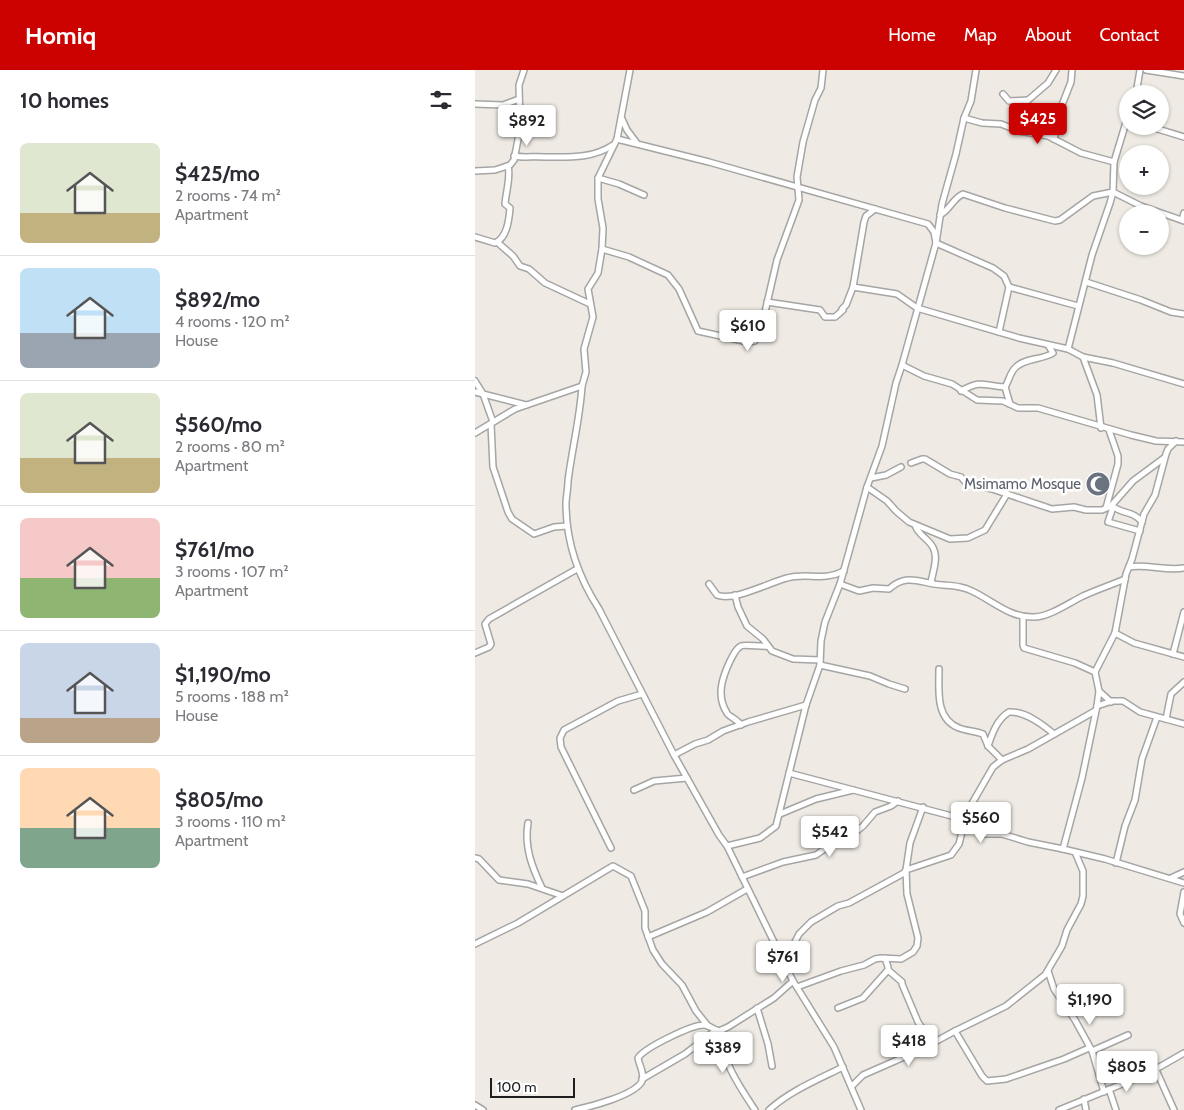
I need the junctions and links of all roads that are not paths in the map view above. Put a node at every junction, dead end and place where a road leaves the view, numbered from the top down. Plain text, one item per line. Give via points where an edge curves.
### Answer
1 (524, 70) edge
2 (630, 70) edge
3 (823, 70) edge
4 (976, 70) edge
5 (1056, 70) edge
6 (1072, 70) edge
7 (1140, 70) edge
8 (1146, 70) edge
9 (1184, 76) edge
10 (1138, 85) edge
11 (1003, 94) dead end
12 (519, 99) junction
13 (1028, 100) junction
14 (475, 104) edge
15 (964, 118) junction
16 (622, 119) junction
17 (1012, 128) junction
18 (1169, 132) edge
19 (1122, 135) edge
20 (1184, 136) edge
21 (1054, 139) junction
22 (616, 141) junction
23 (639, 144) junction
24 (514, 156) junction
25 (1114, 162) junction
26 (509, 166) junction
27 (475, 171) edge
28 (599, 178) junction
29 (797, 186) junction
30 (1113, 192) junction
31 (644, 195) dead end
32 (863, 205) junction
33 (875, 209) junction
34 (1184, 213) edge
35 (866, 216) junction
36 (940, 217) junction
37 (1183, 220) edge
38 (928, 224) junction
39 (475, 237) edge
40 (497, 242) junction
41 (936, 243) junction
42 (602, 249) junction
43 (1086, 282) junction
44 (853, 287) junction
45 (1009, 287) junction
46 (767, 302) junction
47 (590, 304) junction
48 (1078, 306) junction
49 (917, 308) junction
50 (1184, 314) edge
51 (999, 332) junction
52 (1048, 345) junction
53 (1068, 349) junction
54 (1083, 357) junction
55 (903, 365) junction
56 (475, 381) edge
57 (1184, 384) edge
58 (582, 386) junction
59 (1005, 387) junction
60 (961, 390) junction
61 (475, 392) edge
62 (483, 394) junction
63 (526, 405) junction
64 (1010, 405) junction
65 (492, 423) junction
66 (1101, 428) junction
67 (1109, 430) junction
68 (475, 433) edge
69 (1176, 441) junction
70 (1184, 442) edge
71 (1165, 458) junction
72 (911, 463) dead end
73 (901, 467) dead end
74 (871, 478) junction
75 (867, 487) junction
76 (1007, 494) junction
77 (1110, 507) junction
78 (1142, 522) junction
79 (915, 525) junction
80 (567, 526) junction
81 (1140, 532) junction
82 (1129, 567) junction
83 (1184, 568) edge
84 (577, 569) junction
85 (844, 571) junction
86 (1125, 579) junction
87 (931, 582) junction
88 (709, 584) dead end
89 (840, 584) junction
90 (735, 595) junction
91 (1184, 612) edge
92 (1023, 617) junction
93 (1115, 632) junction
94 (768, 646) junction
95 (475, 653) edge
96 (1173, 654) junction
97 (1184, 657) edge
98 (820, 663) junction
99 (939, 669) dead end
100 (1095, 672) junction
101 (1184, 682) edge
102 (905, 689) dead end
103 (1099, 691) junction
104 (642, 694) junction
105 (1111, 702) junction
106 (806, 706) junction
107 (1096, 708) junction
108 (1157, 717) junction
109 (1166, 719) junction
110 (1184, 724) edge
111 (741, 725) junction
112 (1054, 734) junction
113 (988, 746) junction
114 (674, 755) junction
115 (1002, 760) junction
116 (789, 773) junction
117 (687, 778) junction
118 (634, 790) dead end
119 (853, 790) junction
120 (898, 801) junction
121 (923, 808) junction
122 (780, 814) junction
123 (963, 822) junction
124 (528, 824) dead end
125 (727, 846) junction
126 (611, 848) dead end
127 (1063, 849) junction
128 (1075, 852) junction
129 (475, 858) edge
130 (1116, 863) junction
131 (906, 870) junction
132 (1184, 872) edge
133 (742, 877) junction
134 (1171, 878) junction
135 (1184, 883) edge
136 (542, 888) junction
137 (747, 888) junction
138 (1184, 892) edge
139 (563, 896) junction
140 (1184, 923) edge
141 (648, 937) junction
142 (475, 944) edge
143 (885, 958) junction
144 (786, 966) junction
145 (888, 970) junction
146 (1048, 971) junction
147 (793, 980) junction
148 (797, 987) junction
149 (757, 1008) junction
150 (838, 1008) dead end
151 (708, 1026) junction
152 (716, 1030) junction
153 (722, 1030) junction
154 (955, 1031) junction
155 (1128, 1035) dead end
156 (932, 1043) junction
157 (1090, 1050) junction
158 (1184, 1053) edge
159 (772, 1066) dead end
160 (843, 1067) junction
161 (1156, 1070) junction
162 (847, 1076) junction
163 (860, 1077) junction
164 (642, 1079) junction
165 (852, 1086) junction
166 (1107, 1091) junction
167 (1084, 1099) junction
168 (475, 1106) edge
169 (483, 1110) edge
170 (575, 1110) edge
171 (755, 1110) edge
172 (769, 1110) edge
173 (861, 1110) edge
174 (1059, 1110) edge
175 (1086, 1110) edge
176 (1116, 1110) edge
177 (1174, 1110) edge

1 - 12 street
2 - 16 street
3 - 29 street via 821,88 803,142
4 - 15 street via 971,101
5 - 13 street via 1048,83
6 - 21 street
7 - 10 street
8 - 9 street
11 - 13 street via 1009,101
12 - 14 street via 503,105
12 - 24 street via 519,134
13 - 17 street
15 - 17 street
15 - 36 street
16 - 22 street
16 - 23 street
17 - 21 street
18 - 20 street
19 - 25 street
21 - 25 street via 1081,153
22 - 23 street
22 - 24 street via 603,151 577,157
22 - 28 street
23 - 29 street
24 - 26 street
25 - 30 street
26 - 27 street
26 - 40 street via 505,204 510,212 504,234
28 - 31 street
28 - 42 street
29 - 32 street
29 - 46 street via 799,200 777,260
30 - 36 street via 1093,196 1055,221 963,194
30 - 37 street via 1141,206
30 - 43 street
32 - 33 street
32 - 35 street
33 - 35 street
33 - 38 street
34 - 37 street
35 - 44 street
36 - 38 street
36 - 41 street
38 - 41 street
39 - 40 street
40 - 47 street via 520,266 529,269 545,283
41 - 45 street via 993,268 1004,276
41 - 49 street
42 - 46 street via 669,275 700,332 754,342
42 - 47 street via 598,273 588,288
43 - 48 street
43 - 50 street
44 - 46 street via 843,310 835,317 825,317 820,310
44 - 49 street via 897,294
45 - 48 street
45 - 51 street
47 - 58 street via 593,317 584,349 586,372
48 - 53 street
49 - 51 street
49 - 55 street
51 - 52 street
52 - 53 street
52 - 59 street via 1053,353 1016,366
53 - 54 street
54 - 57 street
54 - 66 street via 1097,395
55 - 60 street
55 - 74 street
56 - 62 street
58 - 63 street
58 - 80 street via 566,505
59 - 60 street via 983,383
59 - 64 street
60 - 64 street via 977,400 1003,401
61 - 62 street
62 - 63 street
62 - 65 street
63 - 65 street
64 - 66 street via 1043,409
65 - 68 street
65 - 80 street via 493,468 512,519 534,534
66 - 67 street
67 - 69 street via 1156,441
67 - 77 street via 1118,464
69 - 70 street
69 - 71 street
71 - 77 street via 1133,481
71 - 78 street via 1155,496
72 - 76 street via 925,459 961,477 966,483
73 - 74 street
74 - 75 street
75 - 79 street
75 - 85 street
76 - 77 street via 1059,510 1074,507 1097,511
76 - 79 street via 988,526 974,536 950,539
77 - 78 street via 1135,514
77 - 81 street via 1108,522
78 - 81 street
79 - 87 street via 935,552
80 - 84 street
81 - 82 street
82 - 83 street
82 - 86 street
84 - 95 street via 489,619 485,624 491,644
84 - 104 street
85 - 89 street
85 - 90 street via 829,577 788,577
86 - 92 street via 1045,616
86 - 93 street
87 - 89 street via 901,581 889,589 860,591
87 - 92 street via 962,587 1011,614
88 - 90 street via 717,595
89 - 98 street via 823,634
90 - 94 street via 747,626
91 - 96 street
92 - 100 street via 1024,648 1075,662
93 - 96 street via 1134,643
93 - 100 street
94 - 98 street via 785,657
94 - 111 street via 739,647 721,681 727,715 736,718
96 - 97 street
98 - 102 street
98 - 106 street
99 - 113 street via 939,704 943,714 959,728 983,734
100 - 103 street
101 - 109 street via 1171,694
103 - 105 street
103 - 107 street
104 - 114 street
104 - 126 street via 598,711 564,730 560,738 561,747
105 - 107 street
105 - 108 street via 1127,703
106 - 111 street
106 - 116 street
107 - 112 street
107 - 127 street via 1088,754
108 - 109 street
108 - 130 street via 1142,759 1135,800
109 - 110 street
111 - 114 street
112 - 113 street via 1034,719 1009,712 995,727
112 - 115 street
113 - 115 street
114 - 117 street
115 - 123 street via 988,773
116 - 119 street
116 - 122 street
117 - 118 street via 654,781
117 - 125 street
119 - 120 street
119 - 122 street via 816,799
120 - 121 street
120 - 133 street via 875,812 842,842 816,855 783,862
121 - 123 street
121 - 131 street via 910,843
122 - 125 street via 776,826 767,834 753,841
123 - 127 street via 982,834 1002,834
123 - 131 street via 959,844 951,855
124 - 136 street via 527,849
125 - 133 street
127 - 128 street
128 - 130 street
128 - 146 street via 1083,871 1083,896
129 - 136 street via 499,880
130 - 134 street
131 - 143 street via 907,894 918,944 907,956
131 - 144 street via 811,922 791,948
132 - 134 street
133 - 137 street
134 - 135 street
136 - 139 street
137 - 141 street via 707,912
137 - 144 street
138 - 140 street via 1180,914
139 - 141 street via 613,866 620,869 631,876 645,911
139 - 142 street
141 - 151 street via 662,964 678,979
143 - 145 street
143 - 148 street
144 - 147 street
145 - 150 street via 863,998
145 - 156 street via 902,982 918,1022
146 - 154 street via 1006,1006
146 - 157 street via 1054,989
147 - 148 street
147 - 149 street via 774,998
148 - 160 street
149 - 153 street
149 - 159 street
151 - 152 street
151 - 164 street via 687,1029 639,1056
152 - 153 street
152 - 164 street via 685,1054
153 - 171 street via 721,1042 727,1059
154 - 156 street
154 - 157 street via 987,1081 1006,1078
155 - 157 street
156 - 163 street
157 - 166 street
158 - 161 street
160 - 162 street
160 - 172 street via 792,1092
161 - 166 street
161 - 177 street
162 - 163 street
162 - 165 street
163 - 165 street
164 - 170 street via 639,1085 602,1104
165 - 173 street
166 - 167 street
166 - 176 street
167 - 174 street
167 - 175 street
168 - 169 street

